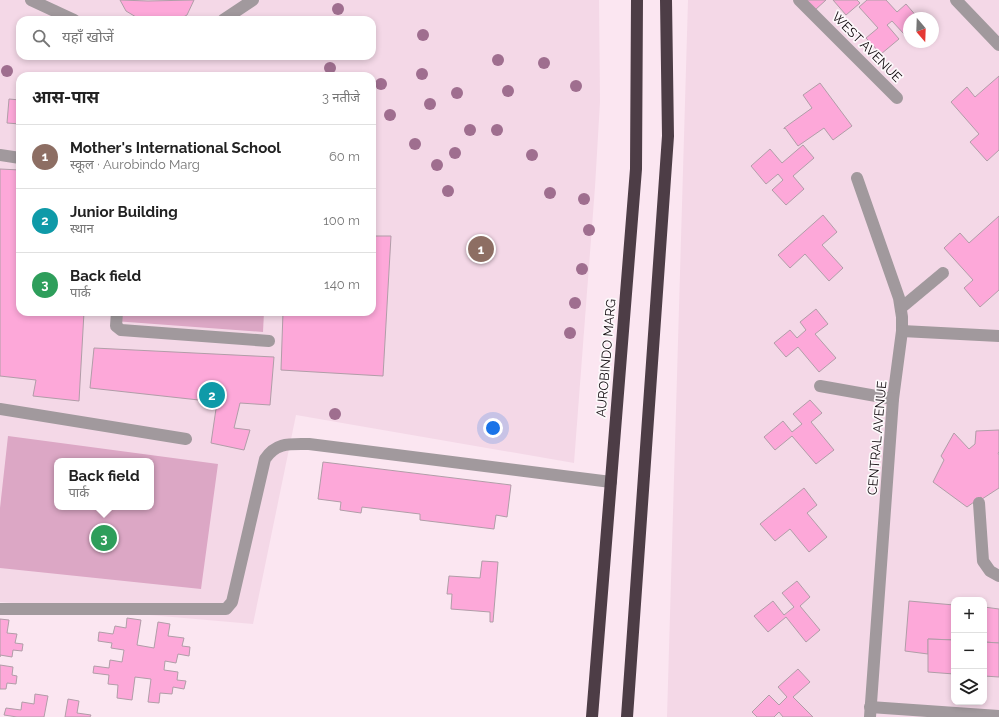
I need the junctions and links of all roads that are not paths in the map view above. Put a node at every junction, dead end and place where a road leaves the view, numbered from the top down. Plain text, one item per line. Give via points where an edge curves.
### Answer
1 (31, 0) edge
2 (253, 0) edge
3 (637, 0) edge
4 (666, 0) edge
5 (800, 0) edge
6 (956, 0) edge
7 (65, 16) edge
8 (230, 16) edge
9 (999, 45) edge
10 (897, 98) dead end
11 (0, 155) edge
12 (16, 157) edge
13 (857, 178) dead end
14 (943, 273) dead end
15 (901, 308) junction
16 (117, 316) edge
17 (902, 331) junction
18 (999, 336) edge
19 (269, 340) dead end
20 (820, 386) dead end
21 (893, 399) junction
22 (0, 409) edge
23 (186, 439) dead end
24 (611, 482) junction
25 (979, 503) dead end
26 (999, 576) edge
27 (0, 609) edge
28 (870, 712) edge
29 (999, 716) edge
30 (592, 717) edge
31 (627, 717) edge

1 - 7 street
2 - 8 street
3 - 24 highway, AUROBINDO MARG via 636,169
4 - 31 highway via 668,136
5 - 10 street, WEST AVENUE
6 - 9 street
11 - 12 street
13 - 15 street, CENTRAL AVENUE
14 - 15 street
15 - 17 street, CENTRAL AVENUE
16 - 19 street via 116,326 121,330
17 - 18 street
17 - 21 street, CENTRAL AVENUE
20 - 21 street
21 - 28 street, CENTRAL AVENUE
22 - 23 street
24 - 27 street via 309,444 285,444 274,449 265,459 232,602 226,608
24 - 30 highway, AUROBINDO MARG
25 - 26 street via 983,561 990,571
28 - 29 street, CENTRAL AVENUE

